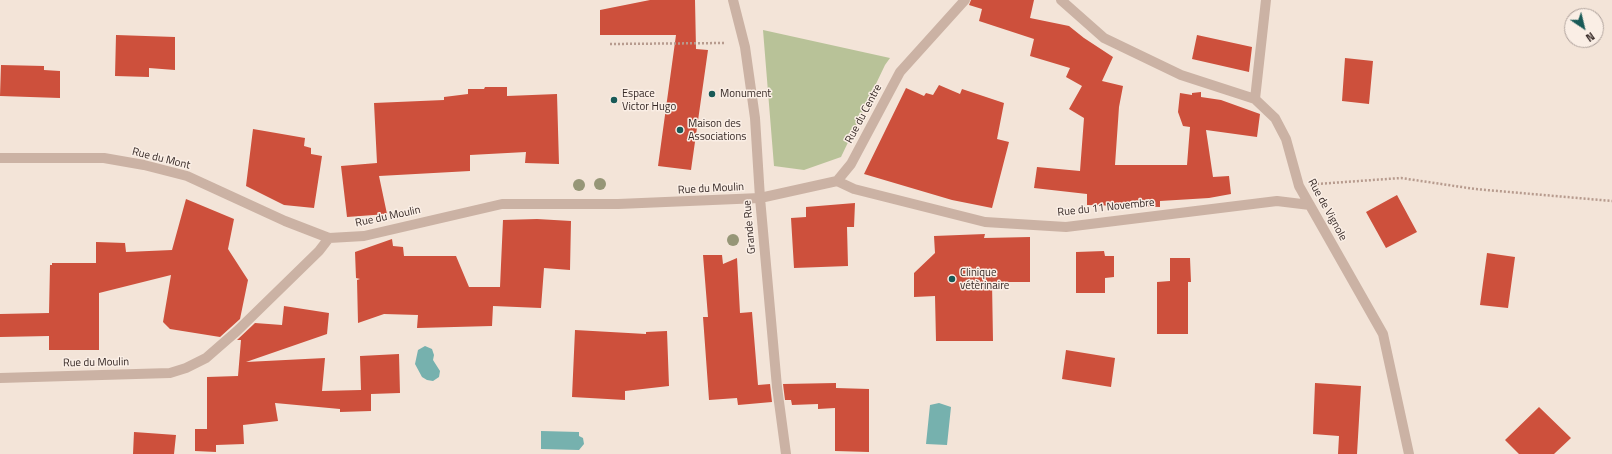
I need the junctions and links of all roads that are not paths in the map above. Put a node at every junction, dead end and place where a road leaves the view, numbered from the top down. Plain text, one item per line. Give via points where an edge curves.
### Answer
1 (733, 0) edge
2 (965, 0) edge
3 (1061, 0) edge
4 (1266, 0) edge
5 (1255, 99) junction
6 (0, 158) edge
7 (836, 181) junction
8 (760, 198) junction
9 (1310, 205) junction
10 (329, 238) junction
11 (0, 378) edge
12 (786, 454) edge
13 (1408, 454) edge

1 - 8 street, Grande Rue via 744,44 755,118
2 - 7 street, Rue du Centre via 900,72 851,164
3 - 5 street, Rue de Vignole via 1104,38 1181,75
4 - 5 street
5 - 9 street, Rue de Vignole via 1275,118 1286,139 1299,186
6 - 10 street, Rue du Mont via 104,158 144,165 187,176 285,221
7 - 8 street
7 - 9 street, Rue du 11 Novembre via 854,189 985,222 1066,227 1277,201
8 - 10 street, Rue du Moulin via 618,204 502,204 364,236
8 - 12 street, Grande Rue via 777,387
9 - 13 street, Rue de Vignole via 1383,334
10 - 11 street, Rue du Moulin via 319,252 237,330 206,358 186,368 170,373

